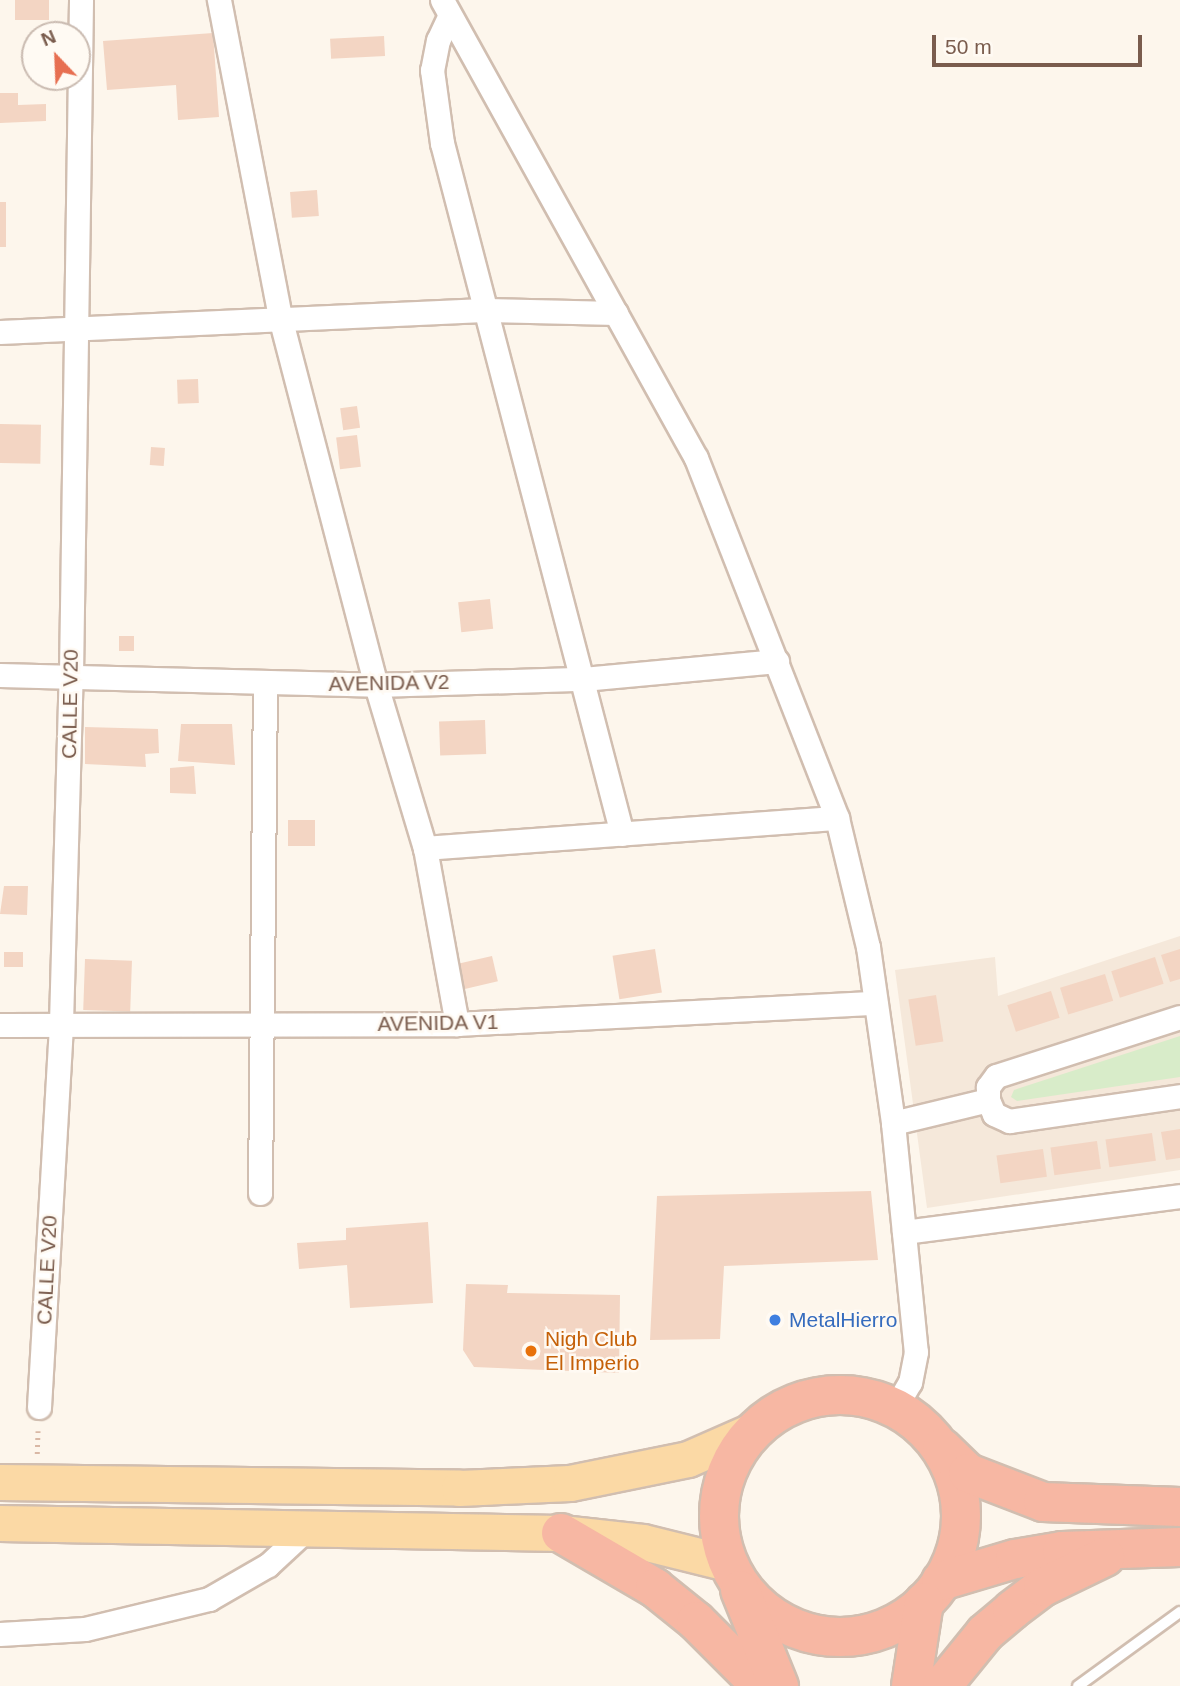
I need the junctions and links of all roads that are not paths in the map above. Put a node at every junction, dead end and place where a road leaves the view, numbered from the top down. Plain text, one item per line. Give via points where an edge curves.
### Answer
1 (81, 0) edge
2 (219, 0) edge
3 (445, 9) edge
4 (484, 310) junction
5 (616, 313) junction
6 (281, 321) junction
7 (76, 331) junction
8 (0, 332) edge
9 (777, 661) junction
10 (0, 675) edge
11 (71, 675) junction
12 (583, 679) junction
13 (265, 685) junction
14 (376, 685) junction
15 (837, 818) junction
16 (622, 834) junction
17 (425, 848) junction
18 (875, 1003) junction
19 (1180, 1017) edge
20 (61, 1023) junction
21 (263, 1023) junction
22 (457, 1024) junction
23 (0, 1025) edge
24 (1180, 1096) edge
25 (988, 1100) junction
26 (893, 1123) junction
27 (260, 1193) dead end
28 (1180, 1196) edge
29 (904, 1232) junction
30 (39, 1407) road end
31 (895, 1408) junction
32 (756, 1429) junction
33 (938, 1444) junction
34 (0, 1482) edge
35 (1180, 1507) edge
36 (0, 1523) edge
37 (309, 1527) junction
38 (561, 1533) junction
39 (1180, 1547) edge
40 (1122, 1549) junction
41 (732, 1572) junction
42 (933, 1592) junction
43 (1180, 1612) edge
44 (0, 1634) edge
45 (761, 1686) edge
46 (779, 1686) edge
47 (911, 1686) edge
48 (942, 1686) edge
49 (1078, 1686) edge

1 - 7 street, CALLE V20
2 - 6 street
3 - 4 street via 432,70 442,143
3 - 5 street
4 - 5 street
4 - 6 street
4 - 12 street
5 - 9 street via 696,458
6 - 7 street
6 - 14 street
7 - 8 street
7 - 11 street, CALLE V20
9 - 12 street, AVENIDA V2
9 - 15 street
10 - 11 street, AVENIDA V2
11 - 13 street, AVENIDA V2
11 - 20 street, CALLE V20
12 - 14 street, AVENIDA V2
12 - 16 street
13 - 14 street, AVENIDA V2
13 - 21 street
14 - 17 street
15 - 16 street
15 - 18 street via 861,905
16 - 17 street
17 - 22 street
18 - 22 street, AVENIDA V1
18 - 26 street
19 - 25 street via 996,1076 988,1087
20 - 21 street, AVENIDA V1
20 - 23 street, AVENIDA V1
20 - 30 street, CALLE V20
21 - 22 street, AVENIDA V1
21 - 27 street
24 - 25 street via 1009,1121 994,1114
25 - 26 street
26 - 29 street
28 - 29 street
29 - 31 street via 916,1352 910,1382
31 - 32 highway via 867,1398 808,1399 780,1411
31 - 33 highway
32 - 34 main road via 688,1459 570,1483 459,1488
32 - 41 highway via 733,1457 720,1492 719,1528
33 - 35 highway via 968,1473 1044,1502
33 - 42 highway via 955,1477 961,1513 957,1549
36 - 37 main road
37 - 38 main road
37 - 44 street via 268,1564 209,1599 85,1629
38 - 41 main road via 643,1542
38 - 45 highway via 655,1588 696,1621
39 - 40 highway
40 - 42 highway via 1015,1559
40 - 48 highway via 1043,1587 1012,1610 985,1633
41 - 42 highway via 771,1615 791,1627 826,1636 873,1631 895,1623
41 - 46 highway
42 - 47 highway
43 - 49 lane

